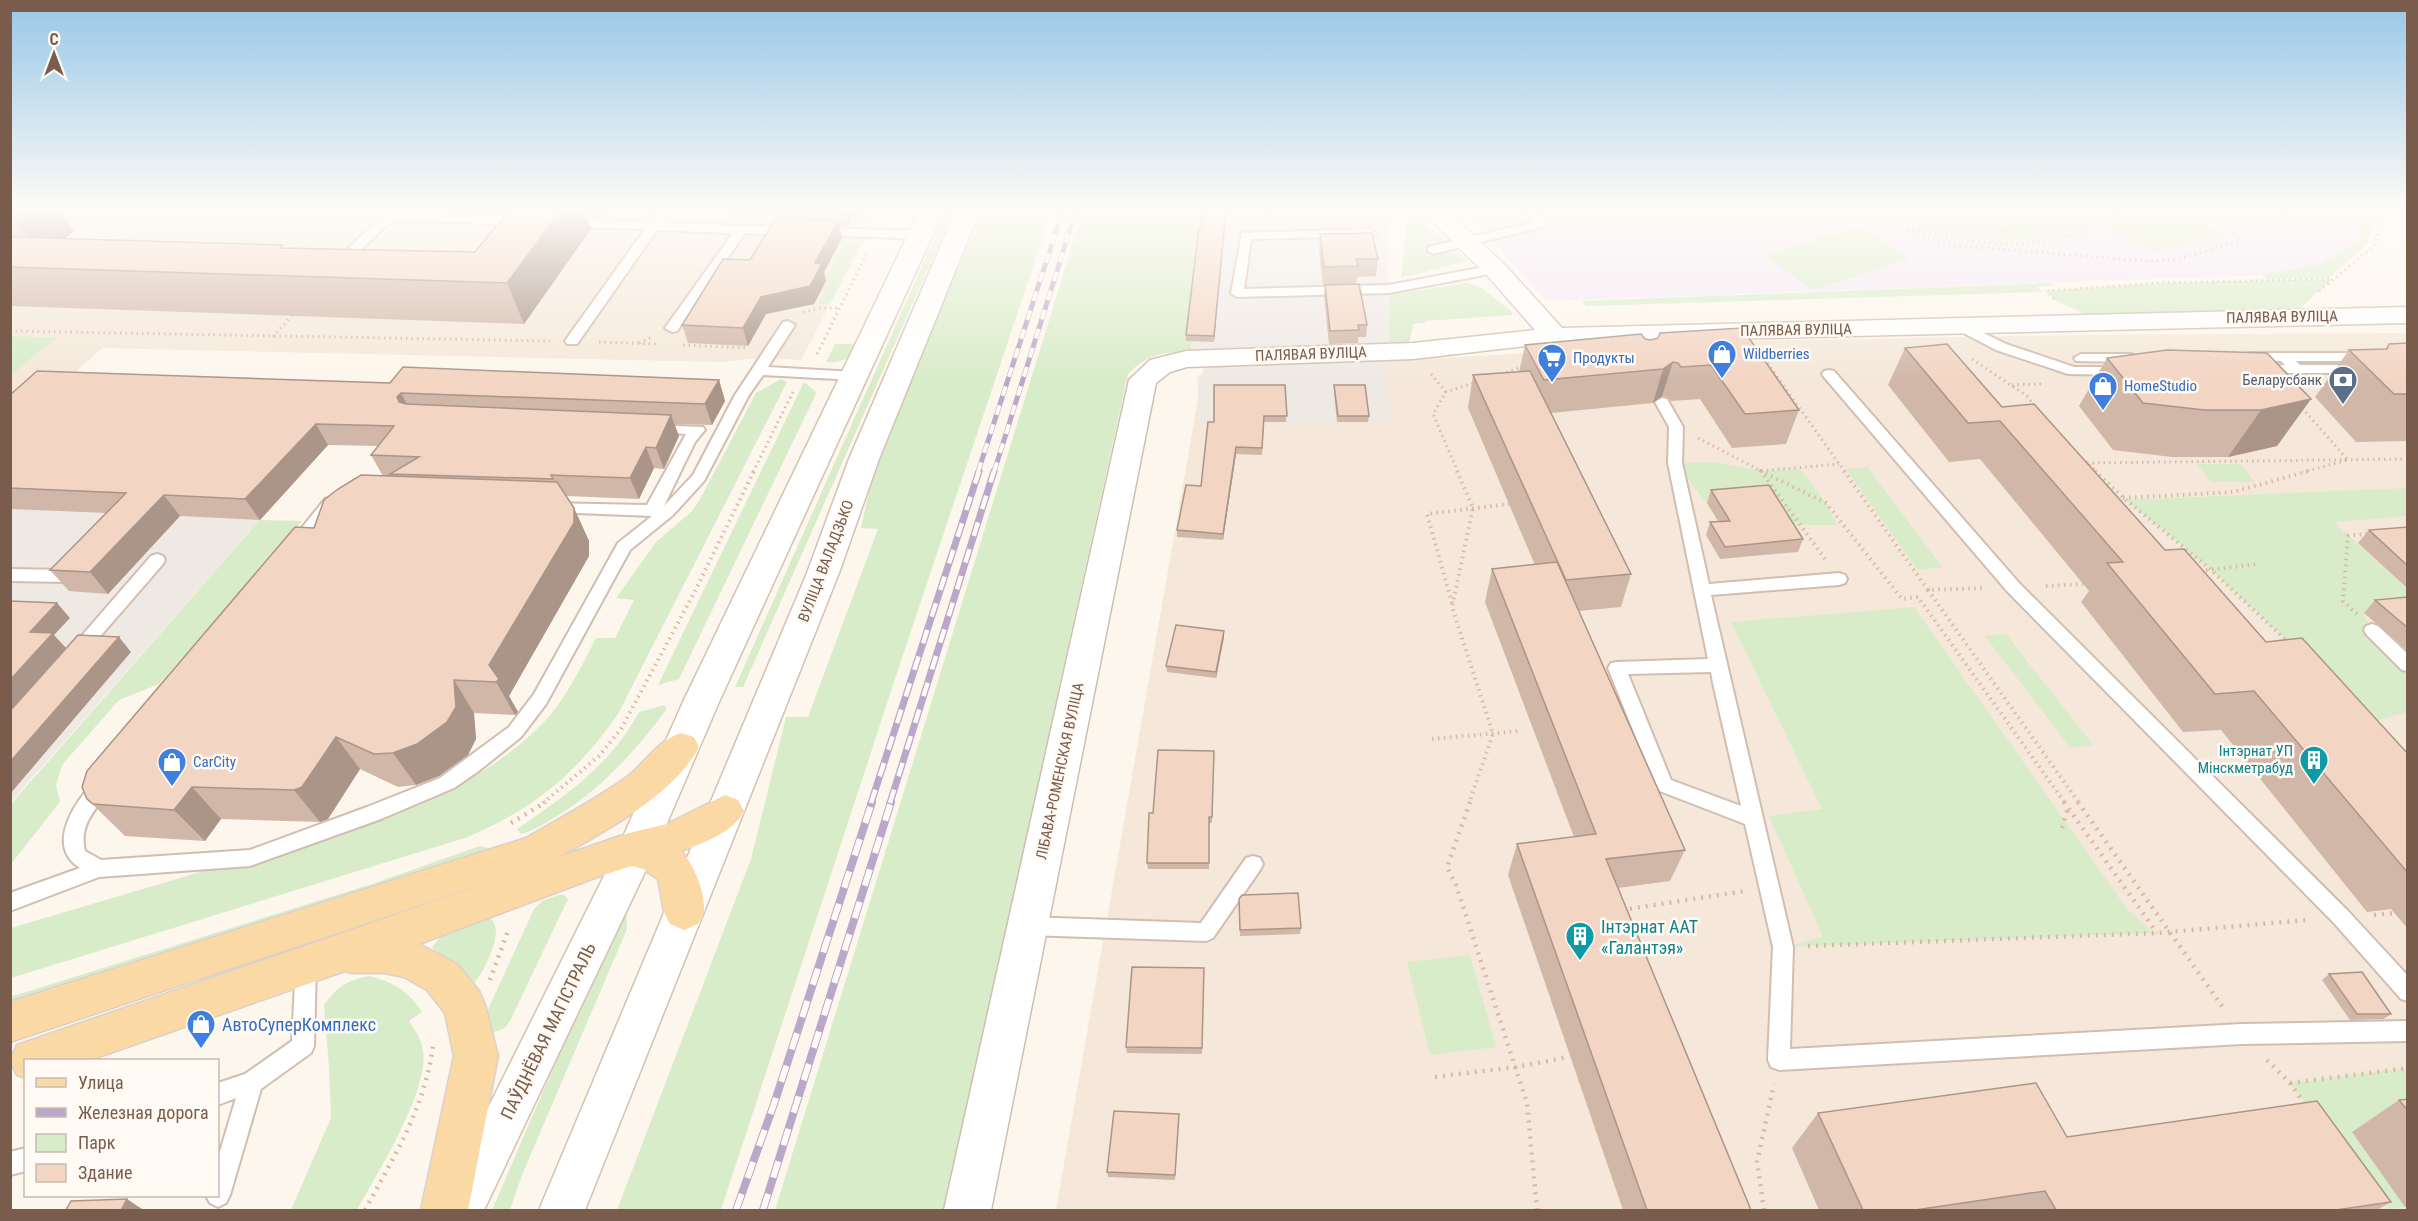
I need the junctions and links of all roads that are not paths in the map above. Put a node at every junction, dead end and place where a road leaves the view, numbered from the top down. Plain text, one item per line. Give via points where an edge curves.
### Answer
1 (331, 267) edge
2 (625, 267) edge
3 (715, 267) edge
4 (907, 267) edge
5 (944, 267) edge
6 (1241, 267) edge
7 (360, 268) edge
8 (1495, 269) joint
9 (2408, 315) edge
10 (788, 325) dead end
11 (1961, 326) junction
12 (672, 327) dead end
13 (1555, 336) junction
14 (572, 341) road end
15 (2240, 357) edge
16 (2285, 357) junction
17 (2408, 357) edge
18 (2081, 358) dead end
19 (1186, 359) joint
20 (2249, 369) edge
21 (2296, 369) junction
22 (2408, 369) edge
23 (759, 371) junction
24 (1829, 375) dead end
25 (855, 376) junction
26 (1662, 402) edge
27 (640, 428) edge
28 (345, 500) edge
29 (534, 507) edge
30 (660, 511) junction
31 (289, 554) edge
32 (157, 560) dead end
33 (10, 575) edge
34 (67, 576) edge
35 (1839, 579) road end
36 (1702, 590) junction
37 (2372, 630) road end
38 (1718, 665) junction
39 (2407, 665) edge
40 (64, 666) edge
41 (681, 747) junction
42 (112, 773) edge
43 (725, 811) junction
44 (1753, 819) junction
45 (538, 850) junction
46 (636, 850) junction
47 (1253, 864) dead end
48 (99, 869) junction
49 (10, 902) edge
50 (684, 912) junction
51 (1028, 926) junction
52 (319, 960) junction
53 (2408, 992) edge
54 (10, 1022) edge
55 (2408, 1031) edge
56 (35, 1059) edge
57 (252, 1082) junction
58 (219, 1094) edge
59 (219, 1189) edge
60 (445, 1210) edge
61 (460, 1210) edge
62 (562, 1210) edge
63 (968, 1210) edge

1 - 7 lane
2 - 14 lane
3 - 12 lane
4 - 25 street
5 - 43 street, ВУЛІЦА ВАЛАДЗЬКО
6 - 8 lane via 1237,293 1389,289
8 - 13 street
9 - 11 street, ПАЛЯВАЯ ВУЛІЦА
10 - 23 lane
11 - 13 street, ПАЛЯВАЯ ВУЛІЦА via 1624,339
11 - 18 lane via 2001,347 2073,371 2146,364
13 - 19 street, ПАЛЯВАЯ ВУЛІЦА via 1413,351
15 - 16 lane
16 - 17 lane
16 - 21 lane
19 - 51 street, ЛІБАВА-РОМЕНСКАЯ ВУЛІЦА via 1160,366 1143,381
20 - 21 lane
21 - 22 lane
23 - 25 lane
23 - 30 lane via 736,394 699,478
24 - 53 lane via 2013,587 2341,917
25 - 41 street
26 - 36 lane via 1676,427 1675,463
27 - 30 lane via 698,430 689,440
28 - 31 lane via 333,499
29 - 30 lane
30 - 48 lane via 624,547 540,699 516,732 447,783 250,858
32 - 40 lane
33 - 34 lane
35 - 36 lane
36 - 38 lane
37 - 39 lane
38 - 44 lane
38 - 44 lane via 1617,668 1664,785
41 - 45 main road via 643,785 613,807
41 - 46 street
42 - 48 lane via 77,816 71,840 77,856
43 - 46 main road via 698,829
43 - 50 street, ВУЛІЦА ВАЛАДЗЬКО
44 - 55 lane via 1783,947 1779,1060 2242,1034
45 - 46 main road via 582,845
45 - 54 main road
46 - 50 main road via 670,864 682,891
46 - 52 main road via 589,862 510,894
46 - 61 street, ПАЎДНЁВАЯ МАГІСТРАЛЬ
47 - 51 lane via 1206,932
48 - 49 lane
50 - 62 street
51 - 63 street, ЛІБАВА-РОМЕНСКАЯ ВУЛІЦА
52 - 56 main road
52 - 57 lane via 303,1046
52 - 60 main road via 384,955 412,960 442,977 464,1005 476,1056
57 - 58 lane
57 - 59 lane

